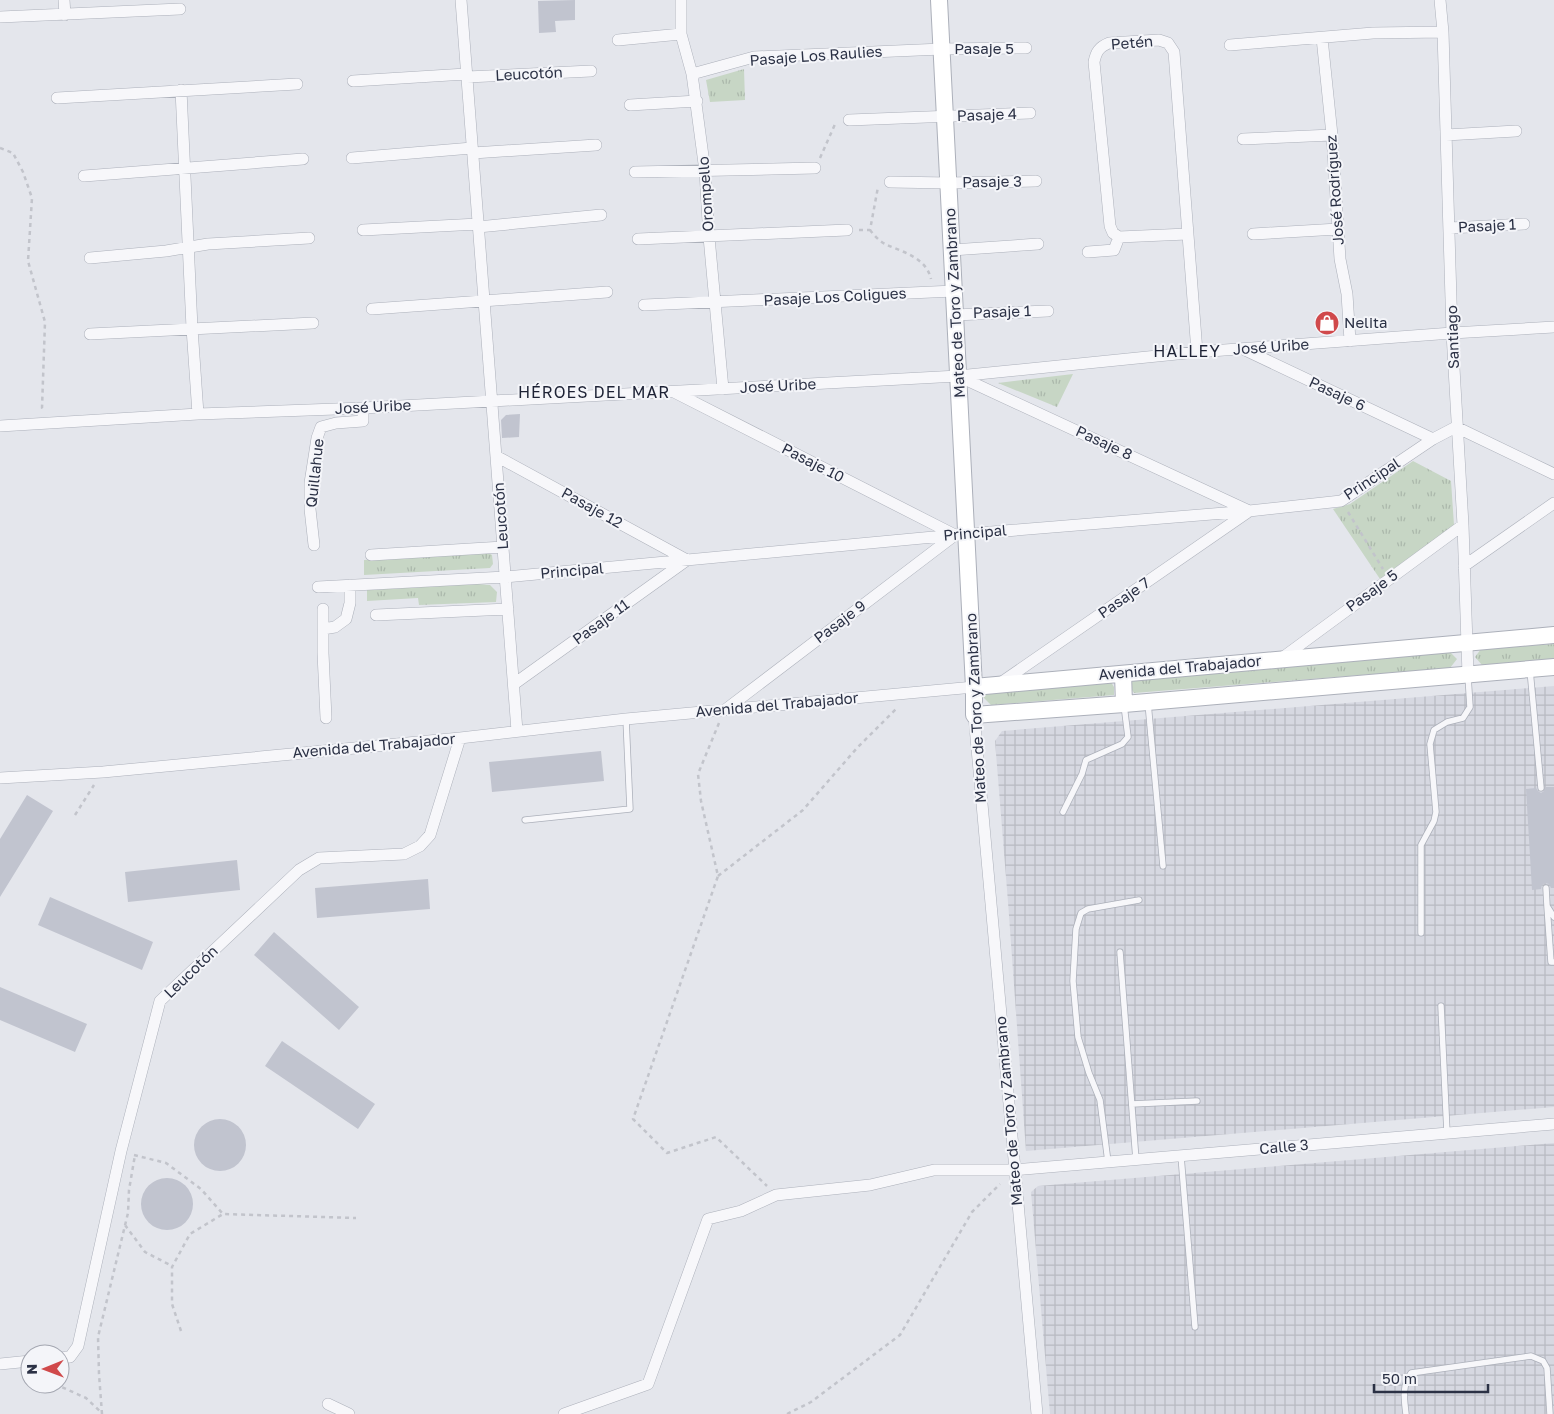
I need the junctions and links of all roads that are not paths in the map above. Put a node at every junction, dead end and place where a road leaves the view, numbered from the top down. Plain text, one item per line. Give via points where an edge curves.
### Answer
1 (64, 0) edge
2 (461, 0) edge
3 (681, 0) edge
4 (939, 0) edge
5 (1440, 0) edge
6 (180, 9) dead end
7 (65, 15) junction
8 (0, 17) edge
9 (1443, 32) junction
10 (681, 34) junction
11 (1322, 38) junction
12 (618, 40) dead end
13 (1230, 44) dead end
14 (1026, 48) dead end
15 (942, 49) junction
16 (591, 71) dead end
17 (692, 74) junction
18 (467, 76) junction
19 (353, 81) dead end
20 (297, 84) dead end
21 (181, 90) junction
22 (57, 98) dead end
23 (697, 101) junction
24 (630, 105) dead end
25 (1030, 113) dead end
26 (945, 117) junction
27 (849, 120) road end
28 (1516, 131) dead end
29 (1332, 135) junction
30 (1446, 136) junction
31 (1243, 139) dead end
32 (596, 144) dead end
33 (472, 150) junction
34 (352, 158) dead end
35 (303, 159) dead end
36 (185, 168) junction
37 (815, 168) road end
38 (705, 171) junction
39 (635, 172) dead end
40 (84, 176) dead end
41 (1036, 181) dead end
42 (890, 182) road end
43 (948, 183) junction
44 (601, 215) dead end
45 (1524, 224) dead end
46 (478, 225) junction
47 (1450, 228) junction
48 (1338, 229) junction
49 (363, 230) dead end
50 (847, 230) road end
51 (1187, 234) junction
52 (1253, 234) dead end
53 (709, 237) junction
54 (1119, 237) junction
55 (309, 238) dead end
56 (638, 239) dead end
57 (1038, 244) dead end
58 (188, 248) junction
59 (952, 250) junction
60 (1088, 252) dead end
61 (90, 258) dead end
62 (954, 290) junction
63 (607, 292) dead end
64 (484, 301) junction
65 (715, 303) junction
66 (644, 305) dead end
67 (372, 309) dead end
68 (1048, 311) dead end
69 (955, 315) junction
70 (313, 323) dead end
71 (192, 328) junction
72 (1554, 328) edge
73 (1452, 333) junction
74 (90, 334) dead end
75 (1350, 341) junction
76 (1241, 348) junction
77 (1197, 352) junction
78 (958, 376) junction
79 (723, 389) junction
80 (672, 391) junction
81 (492, 400) junction
82 (363, 408) junction
83 (198, 414) junction
84 (0, 426) edge
85 (1456, 427) junction
86 (1433, 439) junction
87 (496, 456) junction
88 (1554, 474) edge
89 (1554, 503) edge
90 (1249, 511) junction
91 (1463, 526) junction
92 (961, 534) junction
93 (314, 545) dead end
94 (503, 547) junction
95 (371, 555) dead end
96 (687, 560) junction
97 (1464, 566) junction
98 (505, 577) junction
99 (350, 585) junction
100 (318, 587) dead end
101 (323, 609) dead end
102 (508, 609) junction
103 (376, 615) dead end
104 (323, 629) junction
105 (1554, 635) edge
106 (1467, 642) junction
107 (1282, 658) junction
108 (1554, 667) edge
109 (1530, 669) junction
110 (1123, 674) junction
111 (1468, 675) junction
112 (514, 684) junction
113 (999, 684) junction
114 (974, 687) junction
115 (1148, 702) junction
116 (1124, 704) junction
117 (725, 710) junction
118 (974, 715) junction
119 (326, 718) dead end
120 (626, 719) junction
121 (517, 731) junction
122 (460, 738) junction
123 (0, 778) edge
124 (1541, 788) dead end
125 (1063, 812) dead end
126 (525, 820) dead end
127 (1163, 866) dead end
128 (1546, 888) dead end
129 (1139, 900) dead end
130 (1547, 906) junction
131 (1554, 917) edge
132 (1421, 933) dead end
133 (1120, 952) dead end
134 (1554, 962) edge
135 (1441, 1006) dead end
136 (1197, 1101) dead end
137 (1132, 1104) junction
138 (1554, 1124) edge
139 (1447, 1133) junction
140 (1180, 1156) junction
141 (1136, 1160) junction
142 (1108, 1162) junction
143 (1014, 1170) junction
144 (1195, 1327) dead end
145 (70, 1357) edge
146 (20, 1362) edge
147 (0, 1364) edge
148 (328, 1404) dead end
149 (350, 1414) edge
150 (564, 1414) edge
151 (1037, 1414) edge
152 (1406, 1414) edge
153 (1550, 1414) edge

1 - 7 street
2 - 18 street, Leucotón
3 - 10 street, Orompello
4 - 15 street, Mateo de Toro y Zambrano
5 - 9 street, Santiago
6 - 7 street
7 - 8 street
9 - 11 street
9 - 30 street, Santiago
10 - 12 street
10 - 17 street, Orompello
11 - 13 street
11 - 29 street, José Rodríguez
14 - 15 street, Pasaje 5
15 - 17 street, Pasaje Los Raulies via 754,57
15 - 26 street, Mateo de Toro y Zambrano
16 - 18 street, Leucotón
17 - 23 street, Orompello
18 - 19 street, Leucotón
18 - 33 street, Leucotón
20 - 21 street
21 - 22 street
21 - 36 street
23 - 24 street
23 - 38 street, Orompello
25 - 26 street, Pasaje 4
26 - 27 street, Pasaje 4
26 - 43 street, Mateo de Toro y Zambrano
28 - 30 street
29 - 31 street
29 - 48 street, José Rodríguez
30 - 47 street, Santiago
32 - 33 street
33 - 34 street
33 - 46 street, Leucotón
35 - 36 street
36 - 40 street
36 - 58 street
37 - 38 street
38 - 39 street
38 - 53 street, Orompello
41 - 43 street, Pasaje 3
42 - 43 street, Pasaje 3
43 - 59 street, Mateo de Toro y Zambrano
44 - 46 street
45 - 47 street, Pasaje 1
46 - 49 street
46 - 64 street, Leucotón
47 - 73 street, Santiago
48 - 52 street
48 - 75 street, José Rodríguez
50 - 53 street
51 - 54 street
51 - 54 street, Petén via 1174,52 1168,43 1159,40 1109,44 1098,49 1094,62 1110,226
51 - 77 street, Petén
53 - 56 street
53 - 65 street, Orompello
54 - 60 street via 1114,250
55 - 58 street
57 - 59 street
58 - 61 street
58 - 71 street
59 - 62 street, Mateo de Toro y Zambrano
62 - 65 street, Pasaje Los Coligues
62 - 69 street, Mateo de Toro y Zambrano
63 - 64 street
64 - 67 street
64 - 81 street, Leucotón
65 - 66 street, Pasaje Los Coligues
65 - 79 street, Orompello
68 - 69 street, Pasaje 1
69 - 78 street, Mateo de Toro y Zambrano
70 - 71 street
71 - 74 street
71 - 83 street
72 - 73 street, José Uribe
73 - 75 street, José Uribe
73 - 85 street, Santiago
75 - 76 street, José Uribe
76 - 77 street, José Uribe
76 - 86 street, Pasaje 6
77 - 78 street, José Uribe
78 - 79 street, José Uribe
78 - 90 street, Pasaje 8
78 - 92 street, Mateo de Toro y Zambrano
79 - 80 street, José Uribe
80 - 81 street, José Uribe
80 - 92 street, Pasaje 10
81 - 82 street, José Uribe
81 - 87 street, Leucotón
82 - 83 street, José Uribe
82 - 93 street, Quillahue via 363,422 321,427 317,438 310,483
83 - 84 street, José Uribe
85 - 86 street, Principal
85 - 88 street
85 - 91 street, Santiago
86 - 90 street, Principal via 1341,501
87 - 94 street, Leucotón
87 - 96 street, Pasaje 12
89 - 97 street
90 - 92 street, Principal
90 - 113 street, Pasaje 7
91 - 97 street, Santiago
91 - 107 street, Pasaje 5
92 - 96 street, Principal
92 - 114 street, Mateo de Toro y Zambrano
92 - 117 street, Pasaje 9
94 - 95 street
94 - 98 street, Leucotón
96 - 98 street, Principal
96 - 112 street, Pasaje 11
97 - 106 street, Santiago
98 - 99 street, Principal
98 - 102 street, Leucotón
99 - 100 street, Principal
99 - 104 street via 346,620 335,627
101 - 104 street
102 - 103 street
102 - 112 street, Leucotón
104 - 119 street
105 - 106 street, Avenida del Trabajador
106 - 107 street, Avenida del Trabajador
106 - 111 street, Santiago
107 - 110 street, Avenida del Trabajador
108 - 109 street, Avenida del Trabajador
109 - 111 street, Avenida del Trabajador
109 - 124 lane
110 - 113 street, Avenida del Trabajador
110 - 116 street
111 - 115 street, Avenida del Trabajador
111 - 132 lane via 1470,707 1463,718 1434,730 1430,744 1436,812 1421,845
112 - 121 street, Leucotón
113 - 114 street, Avenida del Trabajador
114 - 117 street, Avenida del Trabajador
114 - 118 street, Mateo de Toro y Zambrano
115 - 116 street, Avenida del Trabajador
115 - 127 lane
116 - 118 street, Avenida del Trabajador
116 - 125 lane via 1128,737 1122,744 1086,760
117 - 120 street, Avenida del Trabajador
118 - 143 street, Mateo de Toro y Zambrano
120 - 121 street, Avenida del Trabajador
120 - 126 lane via 630,809
121 - 122 street, Avenida del Trabajador
122 - 123 street, Avenida del Trabajador via 103,772
122 - 145 street, Leucotón via 430,835 420,846 404,854 319,858 299,870 160,1001 121,1151 78,1346
128 - 130 lane
129 - 142 lane via 1088,909 1081,913 1076,929 1073,981 1078,1037 1100,1100
130 - 131 lane
130 - 134 lane via 1551,962
133 - 137 lane
135 - 139 lane
136 - 137 lane
137 - 141 lane
138 - 139 street, Calle 3
139 - 140 street, Calle 3
140 - 141 street, Calle 3
140 - 144 lane
141 - 142 street, Calle 3
142 - 143 street, Calle 3
143 - 150 street, Calle 3 via 934,1170 870,1185 776,1195 741,1211 708,1219 648,1384
143 - 151 street, Mateo de Toro y Zambrano
146 - 147 street
148 - 149 street
152 - 153 lane via 1404,1390 1411,1373 1531,1356 1543,1361 1546,1368

